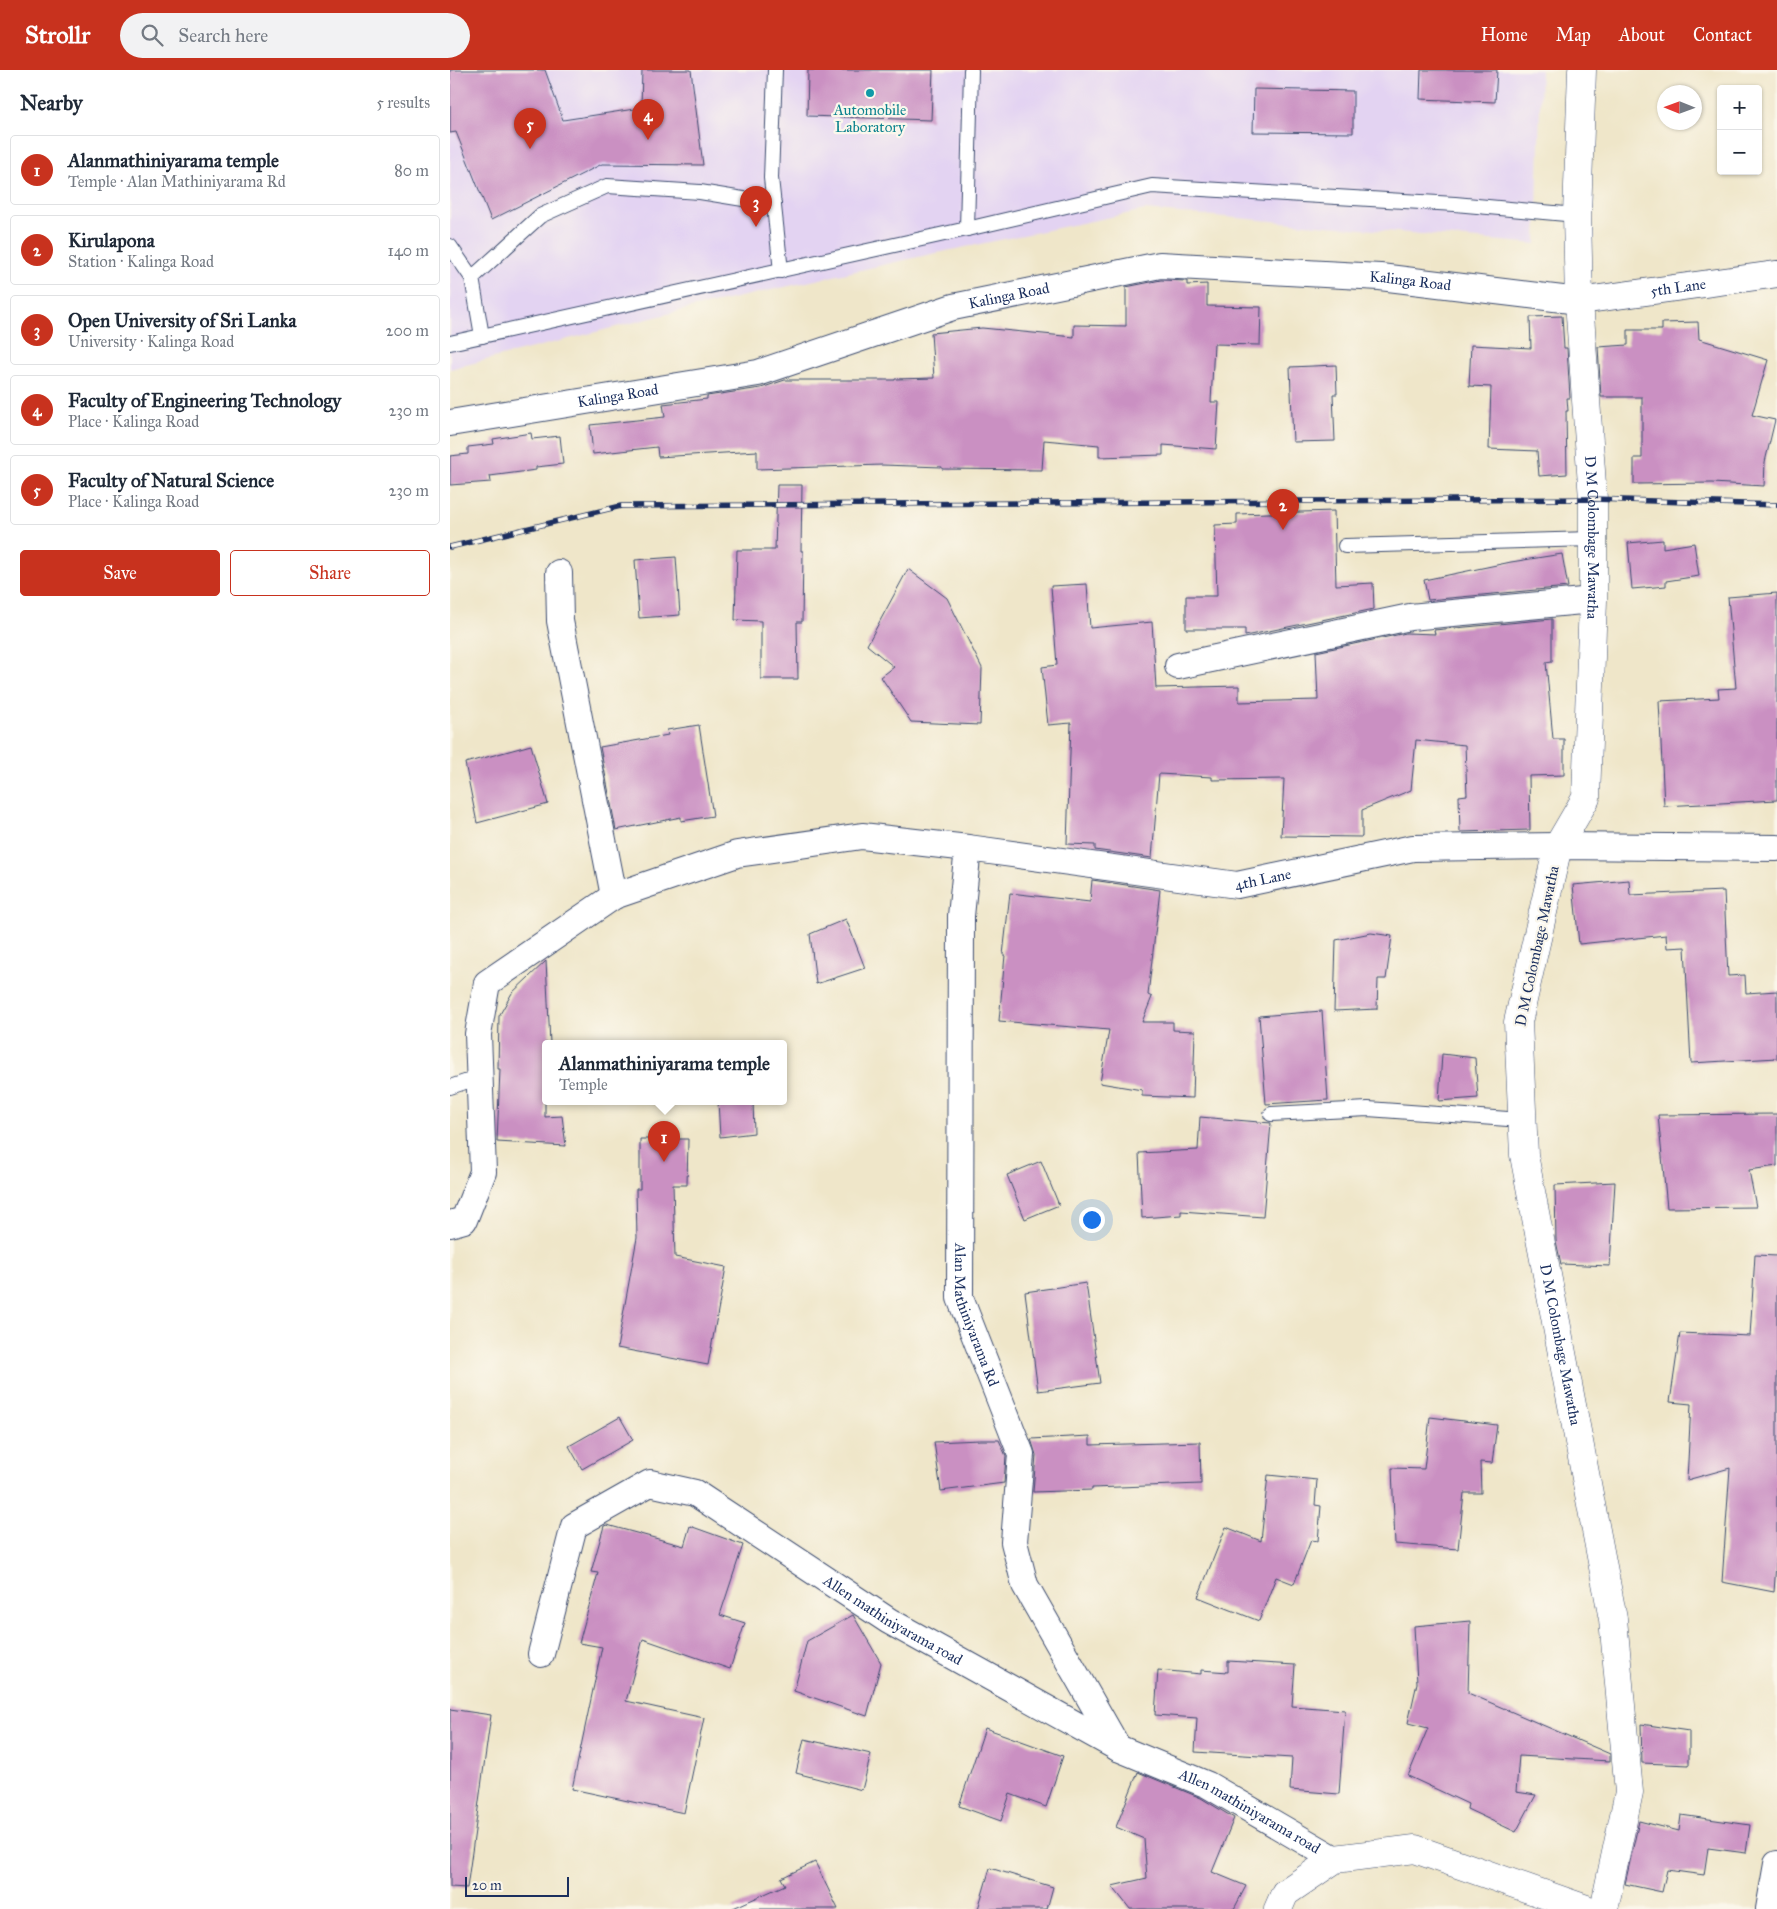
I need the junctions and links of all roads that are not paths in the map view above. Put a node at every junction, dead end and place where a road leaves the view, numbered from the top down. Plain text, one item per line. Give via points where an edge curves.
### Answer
1 (775, 70) edge
2 (971, 70) edge
3 (1582, 70) edge
4 (774, 204) junction
5 (1577, 215) junction
6 (967, 229) junction
7 (450, 246) edge
8 (782, 271) junction
9 (1777, 274) edge
10 (472, 278) junction
11 (1579, 301) junction
12 (482, 336) junction
13 (450, 343) edge
14 (450, 423) edge
15 (1593, 539) junction
16 (1346, 546) dead end
17 (559, 573) dead end
18 (1593, 600) junction
19 (1178, 666) dead end
20 (1558, 846) junction
21 (968, 848) junction
22 (1777, 848) edge
23 (614, 896) junction
24 (480, 1077) junction
25 (450, 1087) edge
26 (1271, 1114) dead end
27 (1522, 1120) junction
28 (450, 1224) edge
29 (541, 1654) dead end
30 (1118, 1748) junction
31 (1334, 1859) junction
32 (1777, 1864) edge
33 (1278, 1909) edge
34 (1586, 1909) edge
35 (1604, 1909) edge
36 (1769, 1909) edge

1 - 4 lane via 770,178
2 - 6 lane
3 - 5 street, D M Colombage Mawatha
4 - 8 lane
4 - 10 lane via 700,192 606,186 540,216
5 - 6 lane via 1455,204 1152,186
5 - 11 street, D M Colombage Mawatha
6 - 8 lane
7 - 10 lane
8 - 12 lane
9 - 11 street, 5th Lane
10 - 12 lane
11 - 14 street, Kalinga Road via 1380,276 1160,265 953,307 758,373
11 - 15 street, D M Colombage Mawatha
12 - 13 lane
15 - 16 lane
15 - 18 street, D M Colombage Mawatha
17 - 23 street via 560,621
18 - 19 street via 1410,617
18 - 20 street, D M Colombage Mawatha via 1586,798
20 - 21 street, 4th Lane via 1413,848 1237,885
20 - 22 street, 4th Lane
20 - 27 street, D M Colombage Mawatha via 1518,1022
21 - 23 street, 4th Lane via 862,836 737,854
21 - 30 street, Alan Mathiniyarama Rd via 961,916 960,1298 1021,1454 1014,1542 1025,1585
23 - 24 street, 4th Lane via 487,984 478,1034
24 - 25 lane
24 - 28 street, 4th Lane via 483,1172 464,1220
26 - 27 lane via 1368,1109
27 - 35 street, D M Colombage Mawatha via 1524,1155 1613,1619 1629,1792
29 - 30 street, Allen mathiniyarama road via 574,1526 650,1483 695,1493 889,1621
30 - 31 street, Allen mathiniyarama road via 1208,1785
31 - 33 street via 1285,1893
31 - 34 street via 1415,1849
32 - 36 street

